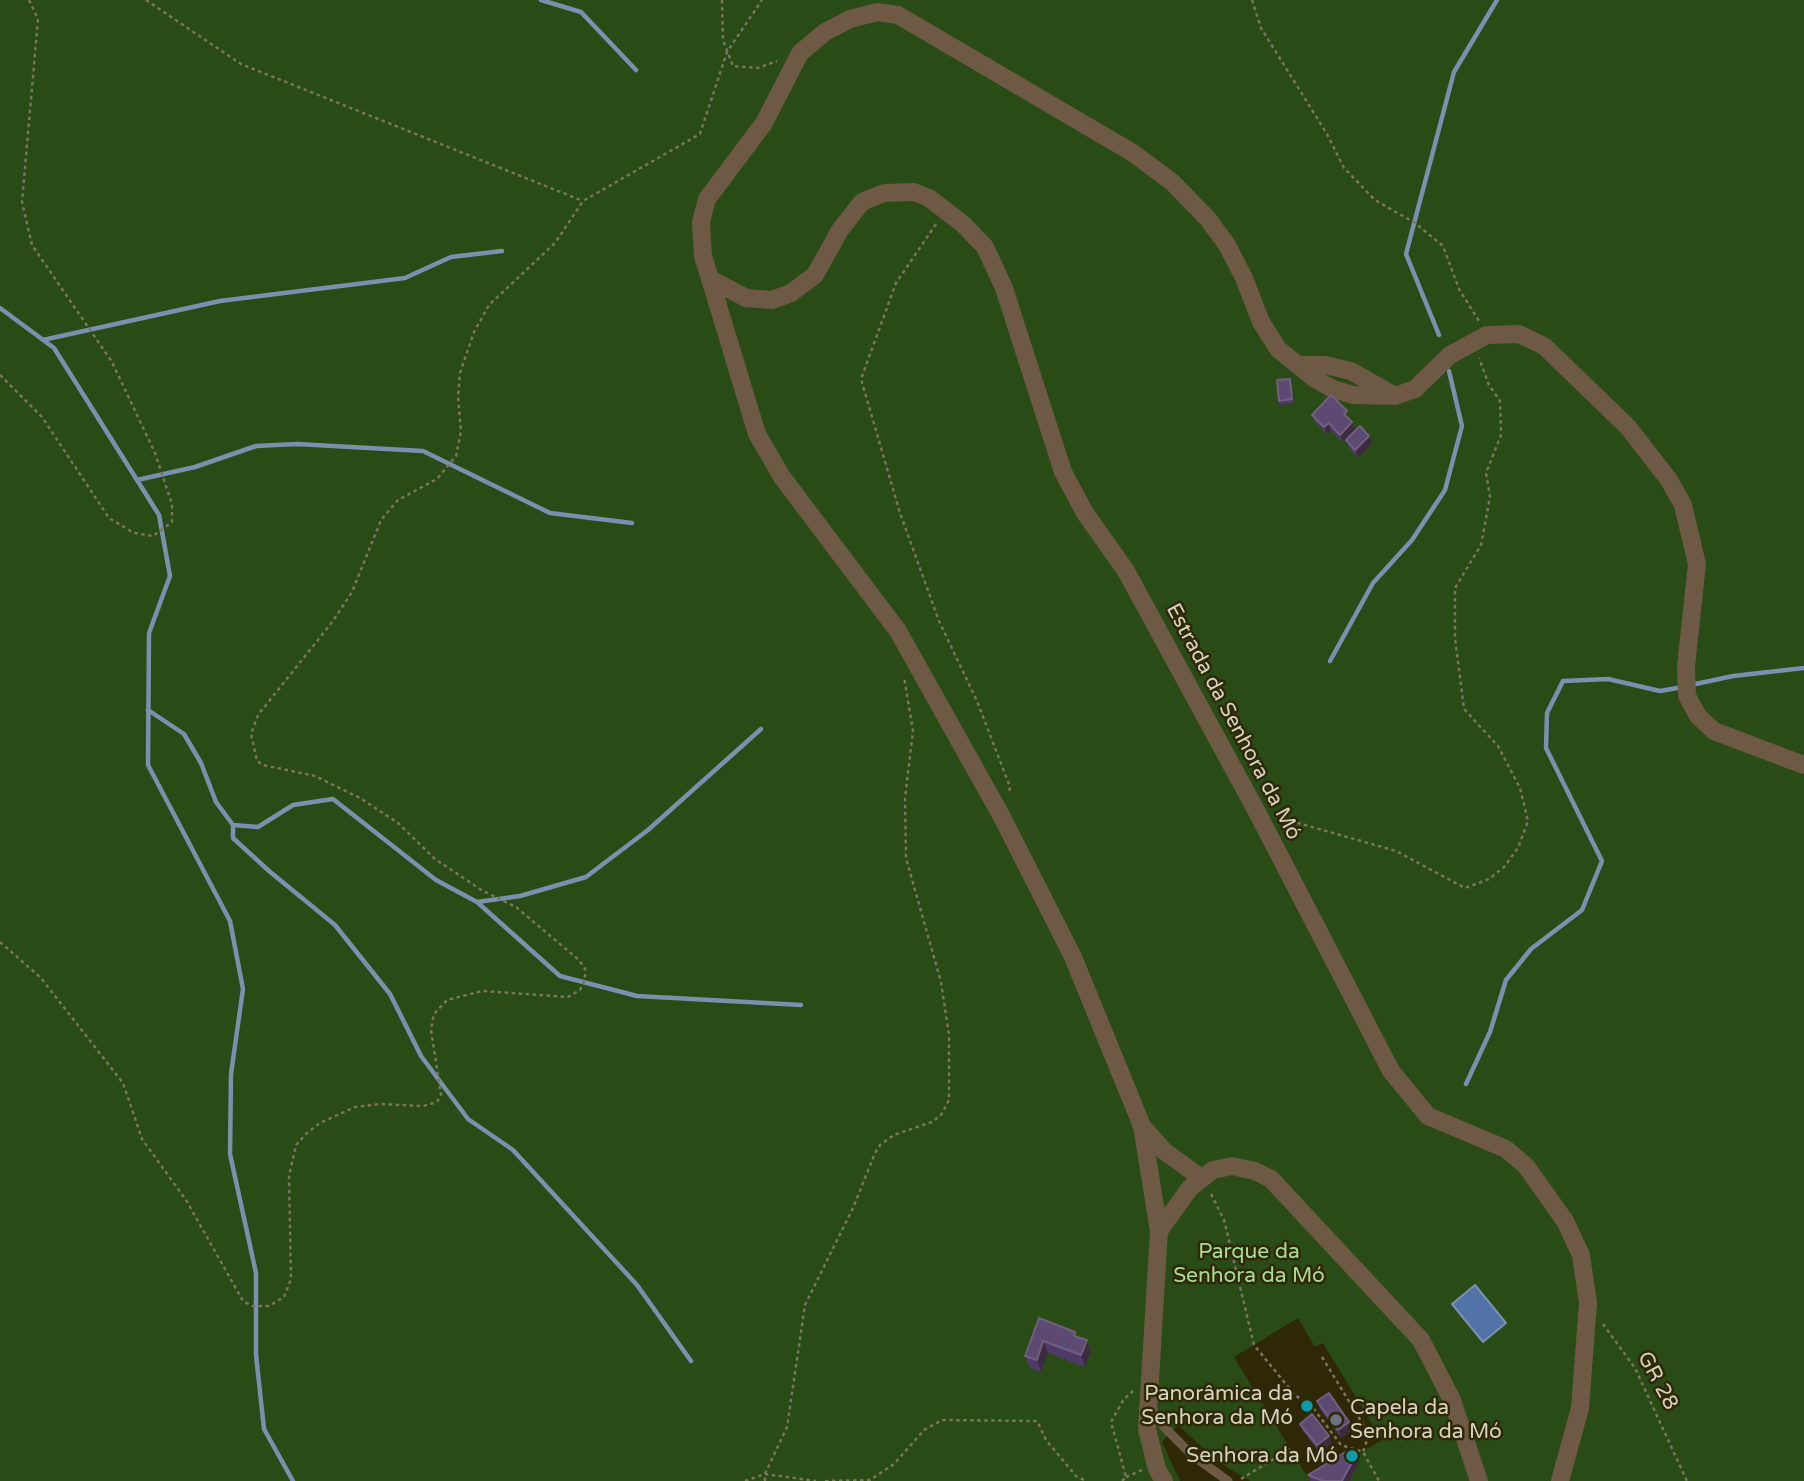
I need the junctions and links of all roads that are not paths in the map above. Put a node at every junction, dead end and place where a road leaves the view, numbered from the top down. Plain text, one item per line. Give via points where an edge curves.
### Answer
1 (712, 280) junction
2 (1804, 765) edge
3 (1142, 1126) junction
4 (1200, 1177) junction
5 (1159, 1231) junction
6 (1150, 1406) junction
7 (1164, 1481) edge
8 (1228, 1481) edge
9 (1479, 1481) edge
10 (1560, 1481) edge

1 - 2 street via 701,244 704,207 711,191 764,123 800,53 850,19 877,12 898,15 1133,153 1172,182 1208,219 1239,267 1268,335 1299,365 1350,371 1395,396 1415,389 1450,355 1479,339 1519,334 1544,346 1628,427 1683,505 1697,564 1686,666 1688,696 1698,716 1714,731
1 - 3 street via 757,434 782,477 898,631 1002,817 1073,957
1 - 10 street, Estrada da Senhora da Mó via 746,298 764,301 804,286 816,275 840,230 862,202 884,193 914,192 945,209 985,247 1004,288 1063,472 1126,571 1391,1071 1427,1116 1507,1149 1527,1166 1565,1221 1581,1255 1588,1303 1580,1409
3 - 4 street via 1164,1152
3 - 5 street
4 - 5 street
4 - 9 street via 1231,1166 1271,1179 1421,1340 1452,1401
5 - 6 street
6 - 7 street via 1147,1429
6 - 8 lane via 1192,1455

